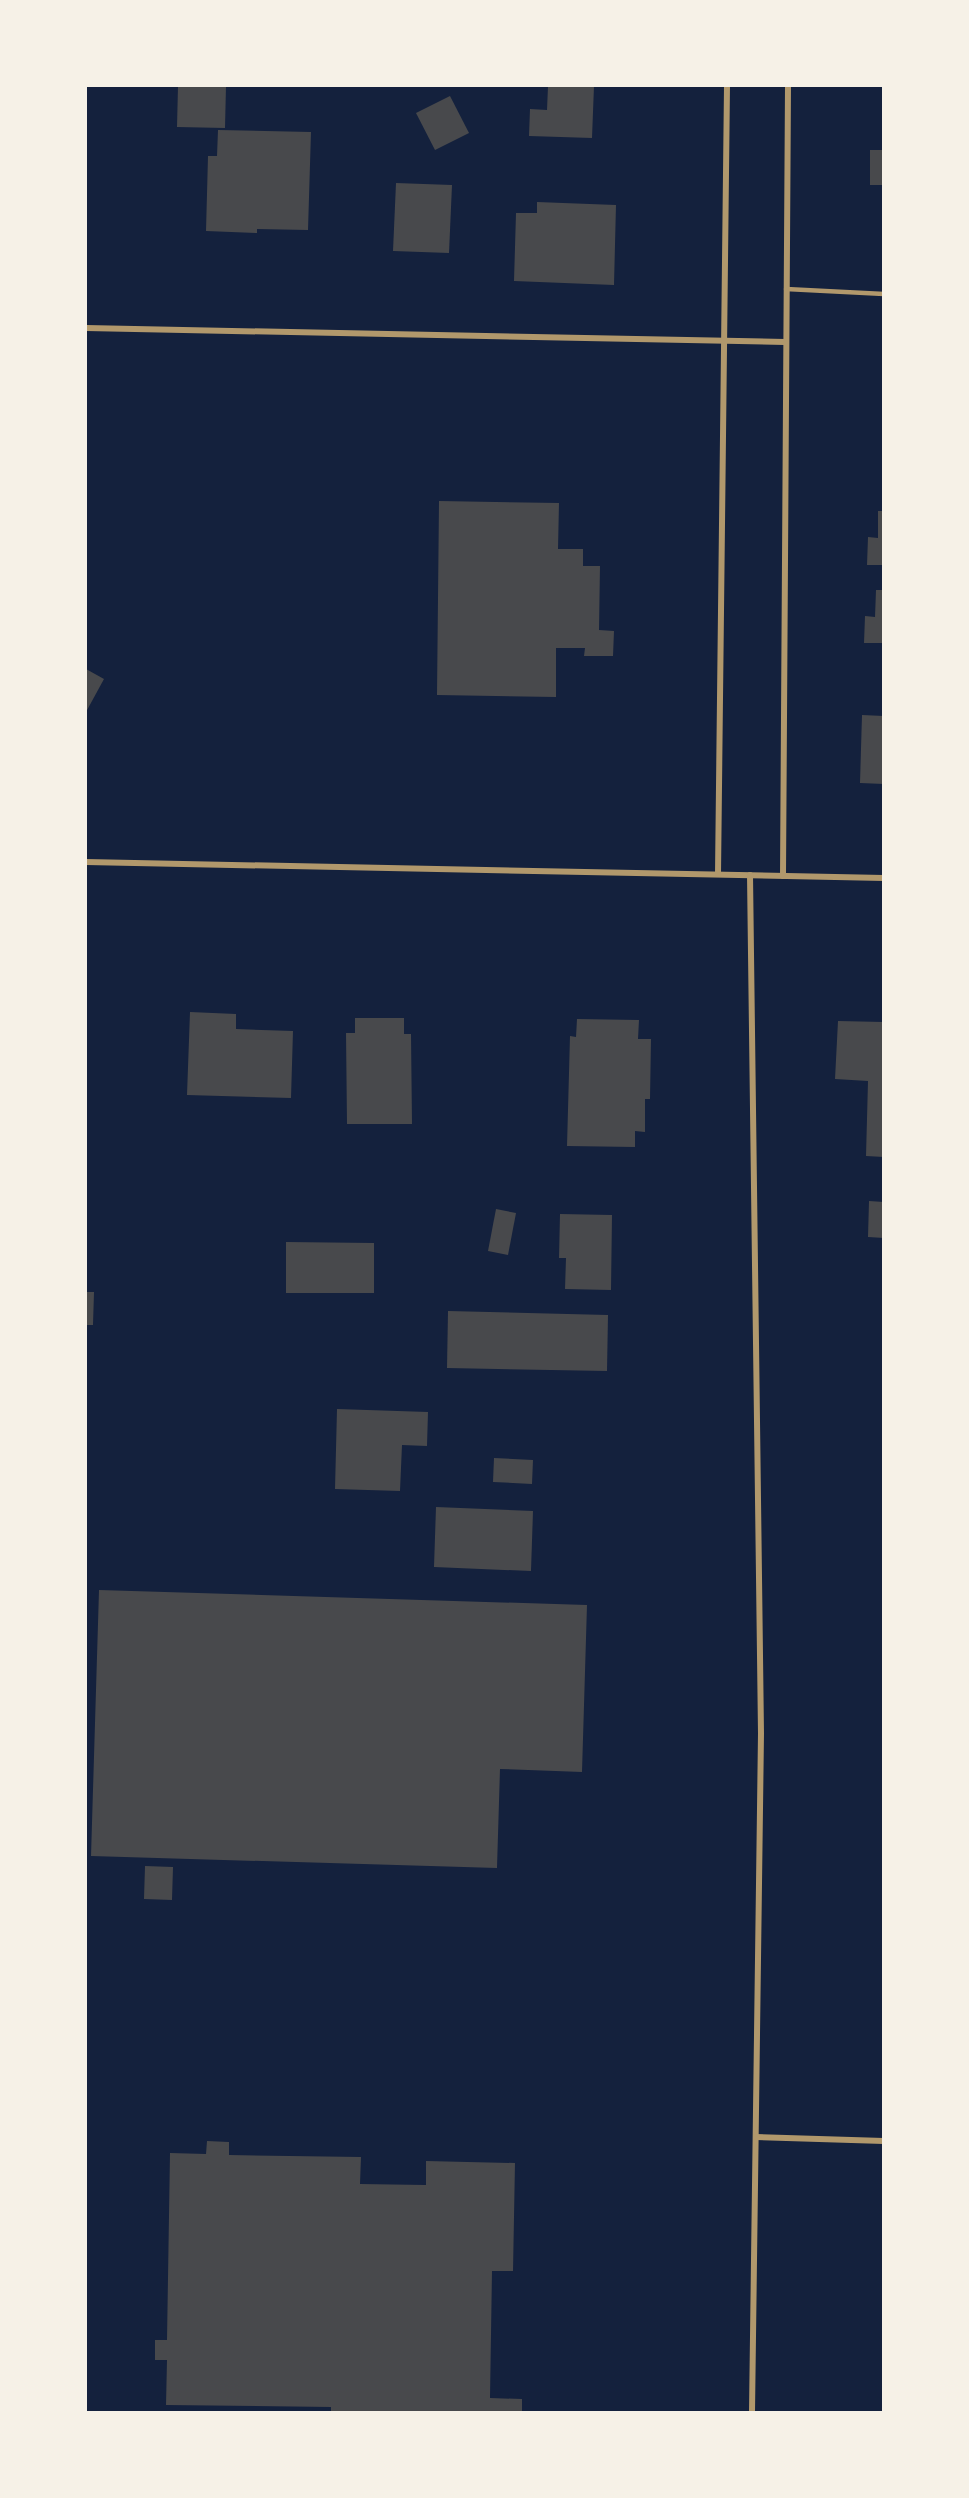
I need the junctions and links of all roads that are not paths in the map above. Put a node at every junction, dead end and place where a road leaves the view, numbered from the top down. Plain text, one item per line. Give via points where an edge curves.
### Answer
1 (727, 86) edge
2 (788, 86) edge
3 (786, 289) junction
4 (884, 294) edge
5 (86, 328) edge
6 (725, 340) junction
7 (785, 342) junction
8 (86, 862) edge
9 (718, 874) junction
10 (750, 875) junction
11 (783, 876) junction
12 (884, 878) edge
13 (756, 2137) junction
14 (884, 2141) edge
15 (752, 2412) edge

1 - 6 street
2 - 3 street
3 - 4 lane
3 - 7 street
5 - 6 street
6 - 7 street
6 - 9 street
7 - 11 street
8 - 9 street
9 - 10 street
10 - 11 street
10 - 13 street via 761,1733
11 - 12 street
13 - 14 street
13 - 15 street

